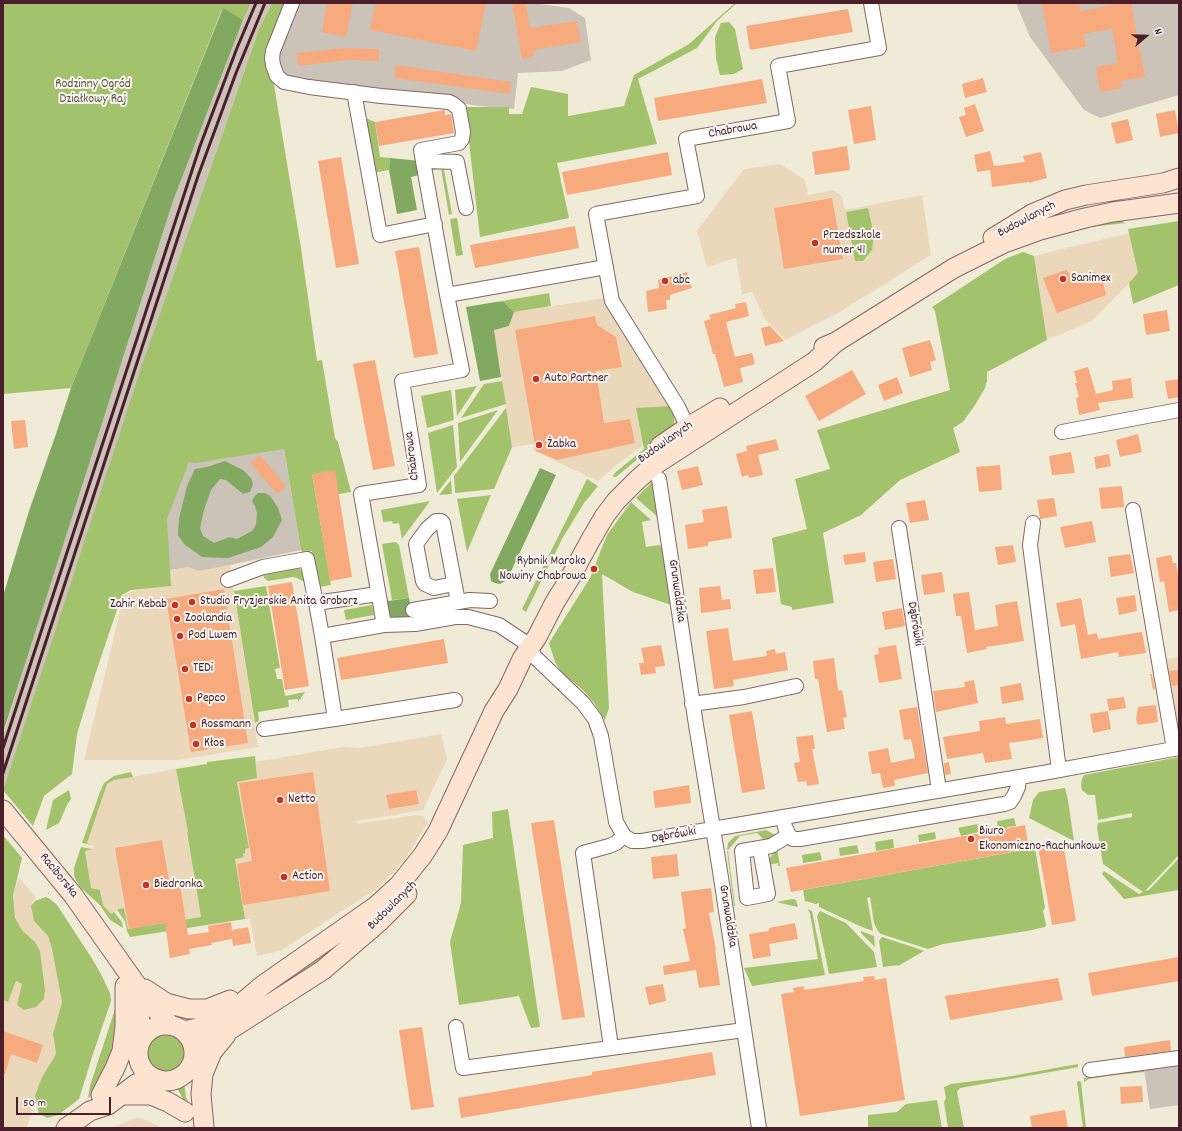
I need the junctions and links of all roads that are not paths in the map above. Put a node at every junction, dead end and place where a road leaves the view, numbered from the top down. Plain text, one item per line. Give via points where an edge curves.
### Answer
1 (292, 3) edge
2 (871, 3) edge
3 (354, 92) junction
4 (424, 161) junction
5 (1179, 178) edge
6 (1179, 203) edge
7 (466, 208) dead end
8 (435, 224) junction
9 (606, 267) junction
10 (954, 268) junction
11 (447, 294) junction
12 (1179, 410) edge
13 (1062, 432) dead end
14 (690, 433) junction
15 (659, 479) dead end
16 (1133, 510) dead end
17 (1032, 523) dead end
18 (899, 528) dead end
19 (228, 580) dead end
20 (454, 584) dead end
21 (378, 594) junction
22 (490, 601) dead end
23 (458, 602) junction
24 (316, 603) junction
25 (413, 610) dead end
26 (384, 626) junction
27 (322, 636) junction
28 (529, 649) junction
29 (796, 686) dead end
30 (508, 688) junction
31 (454, 700) dead end
32 (692, 704) junction
33 (335, 719) junction
34 (264, 729) dead end
35 (1176, 749) edge
36 (1059, 770) junction
37 (1019, 777) junction
38 (939, 790) junction
39 (3, 810) edge
40 (783, 817) junction
41 (713, 829) junction
42 (789, 835) junction
43 (624, 836) junction
44 (760, 849) dead end
45 (130, 983) junction
46 (263, 985) junction
47 (456, 1027) dead end
48 (176, 1028) junction
49 (231, 1029) junction
50 (744, 1030) junction
51 (143, 1037) junction
52 (611, 1047) junction
53 (1179, 1058) edge
54 (138, 1059) junction
55 (191, 1062) junction
56 (1090, 1070) dead end
57 (158, 1079) junction
58 (101, 1095) junction
59 (122, 1095) junction
60 (90, 1111) junction
61 (197, 1124) edge
62 (66, 1128) edge
63 (759, 1128) edge

1 - 3 street via 273,51 273,66 277,76 292,85
2 - 9 street, Chabrowa via 878,48 778,66 788,121 686,139 697,196 596,214
3 - 4 street via 446,101 456,106 460,112 463,132 460,143 421,150
3 - 8 street via 380,235
4 - 7 street via 457,162
4 - 8 street
5 - 10 main road, Budowlanych via 1086,195 1051,205 982,244
6 - 10 main road, Budowlanych via 1113,212 1055,226 1004,243
8 - 11 street
9 - 11 street
9 - 14 street, Chabrowa via 612,301 672,397
10 - 14 main road, Budowlanych via 836,342 814,362
11 - 21 street, Chabrowa via 462,370 402,381 419,485 362,494
12 - 13 street
14 - 28 main road, Budowlanych via 616,501 598,526
15 - 32 street, Grunwaldzka
16 - 35 street, Dąbrówki
17 - 36 street via 1030,545
18 - 38 street, Dąbrówki
19 - 24 street via 263,567 307,558
20 - 23 street
21 - 24 street
21 - 26 street, Chabrowa
22 - 23 street
23 - 25 street
24 - 27 street
26 - 27 street
26 - 28 street via 468,617 504,628 523,641
27 - 33 street
28 - 30 main road, Budowlanych
28 - 43 street via 583,703 595,719 601,736 616,822
29 - 32 street
30 - 46 main road, Budowlanych via 494,711 442,824 410,872 376,906
30 - 49 main road, Budowlanych via 487,754 458,818 441,849 418,882 379,922 323,970
31 - 33 street
32 - 41 street, Grunwaldzka
33 - 34 street
35 - 36 street, Dąbrówki
36 - 37 street, Dąbrówki
37 - 38 street, Dąbrówki
37 - 42 street via 1014,796 1010,802 1004,804 800,839
38 - 40 street, Dąbrówki
39 - 45 main road, Raciborska via 73,895 109,945
40 - 41 street, Dąbrówki
40 - 42 street
41 - 43 street, Dąbrówki via 639,842
41 - 50 street, Grunwaldzka
42 - 44 street
43 - 52 street via 609,846 583,853
45 - 46 main road via 163,1002 195,1009 216,1006
45 - 48 main road, Raciborska
45 - 51 main road, Raciborska
45 - 58 main road via 122,1050
46 - 48 main road, Budowlanych via 237,1007 197,1029
47 - 52 street via 463,1068
48 - 51 main road via 163,1025 154,1028
48 - 55 main road via 190,1039
49 - 55 main road, Budowlanych via 203,1044
49 - 61 main road via 212,1052 203,1074
50 - 52 street
50 - 63 street, Grunwaldzka
51 - 54 main road via 138,1048
53 - 56 street
54 - 57 main road via 144,1071
54 - 58 main road via 125,1077
55 - 57 main road via 178,1078 170,1081
55 - 61 main road via 189,1085
57 - 59 main road via 136,1084
57 - 61 main road via 176,1094
58 - 60 main road
59 - 60 main road via 108,1105
59 - 61 main road via 151,1095 168,1102
60 - 62 main road

